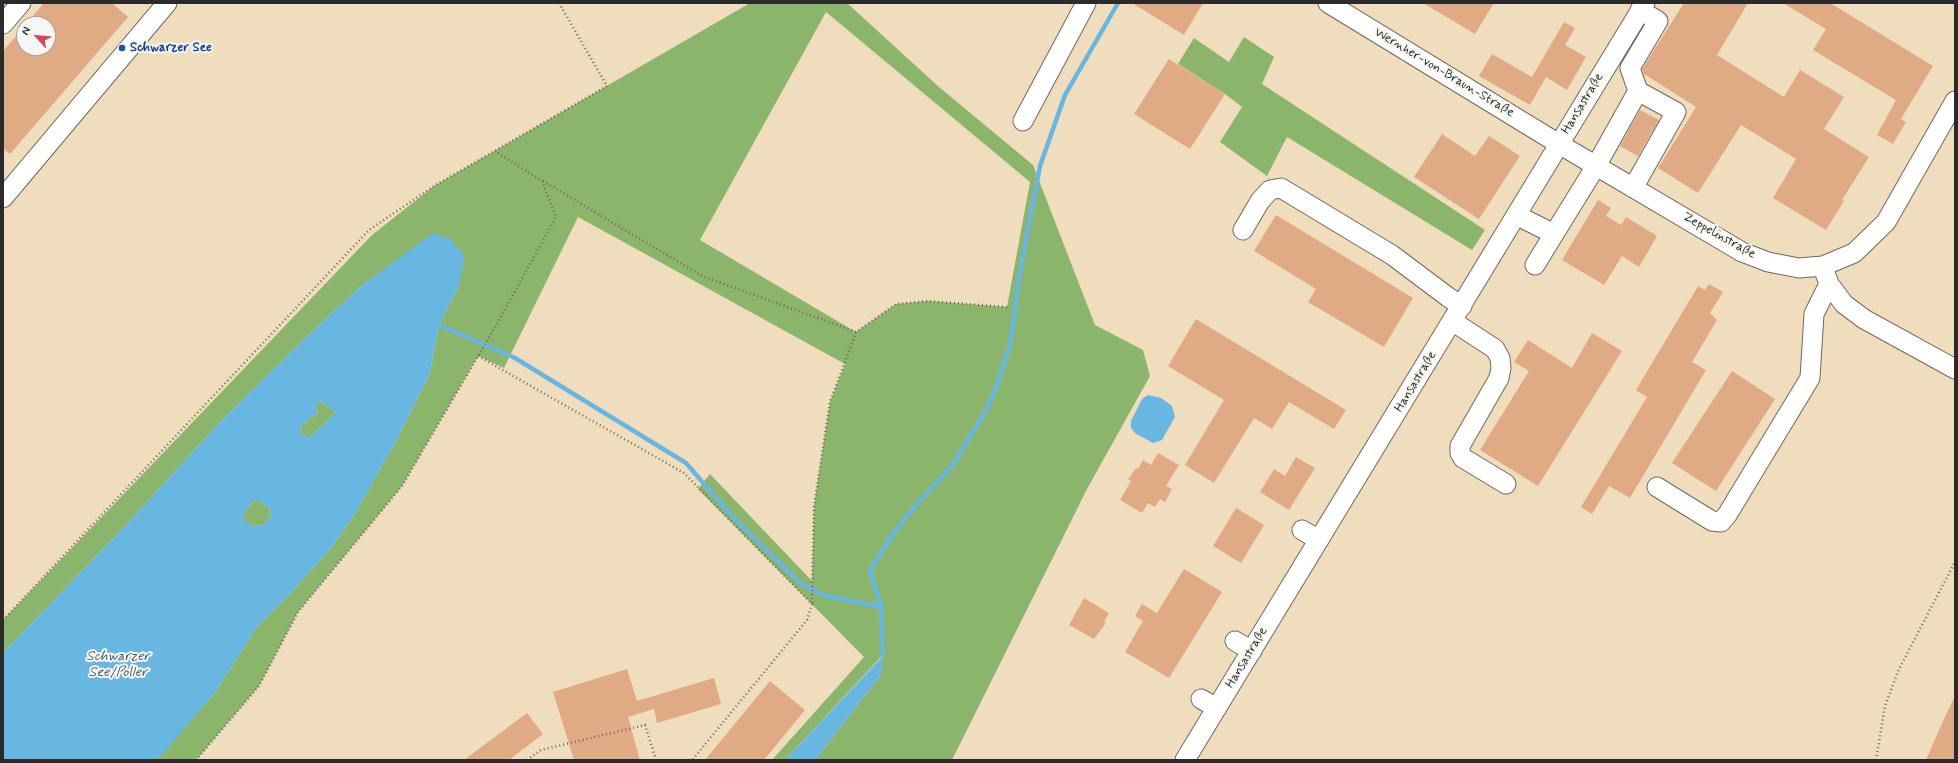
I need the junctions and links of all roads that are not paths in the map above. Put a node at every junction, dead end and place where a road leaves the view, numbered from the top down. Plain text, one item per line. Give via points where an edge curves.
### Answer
1 (21, 3) edge
2 (167, 3) edge
3 (1086, 3) edge
4 (1328, 3) edge
5 (1642, 7) edge
6 (3, 24) edge
7 (1638, 91) junction
8 (1955, 101) edge
9 (1023, 121) dead end
10 (1559, 144) junction
11 (1596, 166) junction
12 (1633, 188) junction
13 (4, 195) edge
14 (1516, 215) junction
15 (1243, 230) dead end
16 (1554, 234) junction
17 (1535, 265) dead end
18 (1823, 266) junction
19 (1829, 284) junction
20 (1457, 313) junction
21 (1955, 369) edge
22 (1506, 484) dead end
23 (1657, 487) dead end
24 (1302, 530) dead end
25 (1319, 540) junction
26 (1235, 641) dead end
27 (1252, 651) junction
28 (1201, 699) dead end
29 (1217, 708) junction
30 (1186, 760) edge

1 - 6 street
2 - 13 street
3 - 9 street
4 - 10 street, Wernher-von-Braun-Straße
5 - 7 street via 1658,21 1630,68
5 - 10 street, Hansastraße
7 - 11 street
7 - 12 street via 1676,112
8 - 18 street, Zeppelinstraße via 1886,222 1854,253
10 - 11 street, Zeppelinstraße
10 - 14 street, Hansastraße
11 - 12 street, Zeppelinstraße
11 - 16 street
12 - 18 street, Zeppelinstraße via 1742,252 1768,262 1799,268
14 - 16 street
14 - 20 street, Hansastraße
15 - 20 street via 1260,201 1270,190 1281,188 1392,255 1448,297
16 - 17 street
18 - 19 street
19 - 21 street via 1844,304 1864,319
19 - 23 street via 1814,314 1810,378 1727,515 1721,522 1712,521
20 - 22 street via 1495,349 1500,358 1501,368 1497,383 1460,446 1460,454
20 - 25 street, Hansastraße via 1405,383
24 - 25 street
25 - 27 street, Hansastraße
26 - 27 street
27 - 29 street, Hansastraße
28 - 29 street
29 - 30 street, Hansastraße

